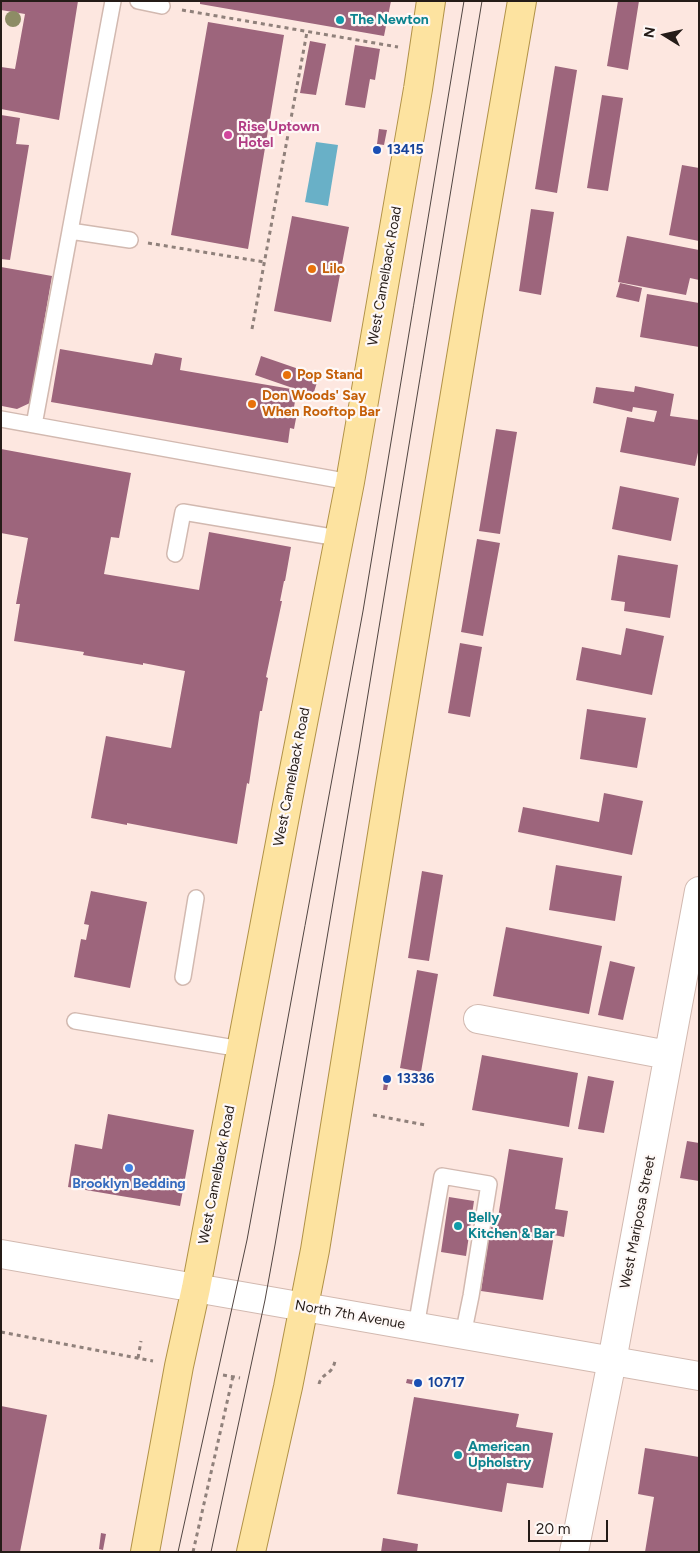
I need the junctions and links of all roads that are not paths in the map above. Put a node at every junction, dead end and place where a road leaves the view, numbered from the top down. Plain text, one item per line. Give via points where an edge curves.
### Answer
1 (112, 1) edge
2 (138, 1) edge
3 (431, 1) edge
4 (522, 1) edge
5 (162, 6) road end
6 (70, 231) junction
7 (130, 240) road end
8 (1, 419) edge
9 (34, 425) junction
10 (350, 482) junction
11 (338, 538) junction
12 (175, 554) dead end
13 (699, 891) edge
14 (196, 898) dead end
15 (183, 977) dead end
16 (478, 1019) dead end
17 (75, 1021) dead end
18 (241, 1049) junction
19 (668, 1055) junction
20 (1, 1254) edge
21 (196, 1288) junction
22 (304, 1307) junction
23 (416, 1327) junction
24 (463, 1335) junction
25 (612, 1361) junction
26 (699, 1376) edge
27 (145, 1552) edge
28 (251, 1552) edge
29 (574, 1552) edge

1 - 6 lane
2 - 5 lane
3 - 10 main road, West Camelback Road
4 - 22 main road
6 - 7 lane
6 - 9 lane
8 - 9 lane
9 - 10 lane
10 - 11 main road, West Camelback Road
11 - 12 lane via 183,512
11 - 18 main road, West Camelback Road
13 - 19 street, West Mariposa Street
14 - 15 lane
16 - 19 street
17 - 18 lane
18 - 21 main road, West Camelback Road
19 - 25 street, West Mariposa Street
20 - 21 street, North 7th Avenue
21 - 22 street, North 7th Avenue
21 - 27 main road, West Camelback Road
22 - 23 street, North 7th Avenue
22 - 28 main road
23 - 24 street, North 7th Avenue
23 - 24 lane via 442,1176 489,1184
24 - 25 street, North 7th Avenue
25 - 26 street, North 7th Avenue
25 - 29 street, West Mariposa Street

